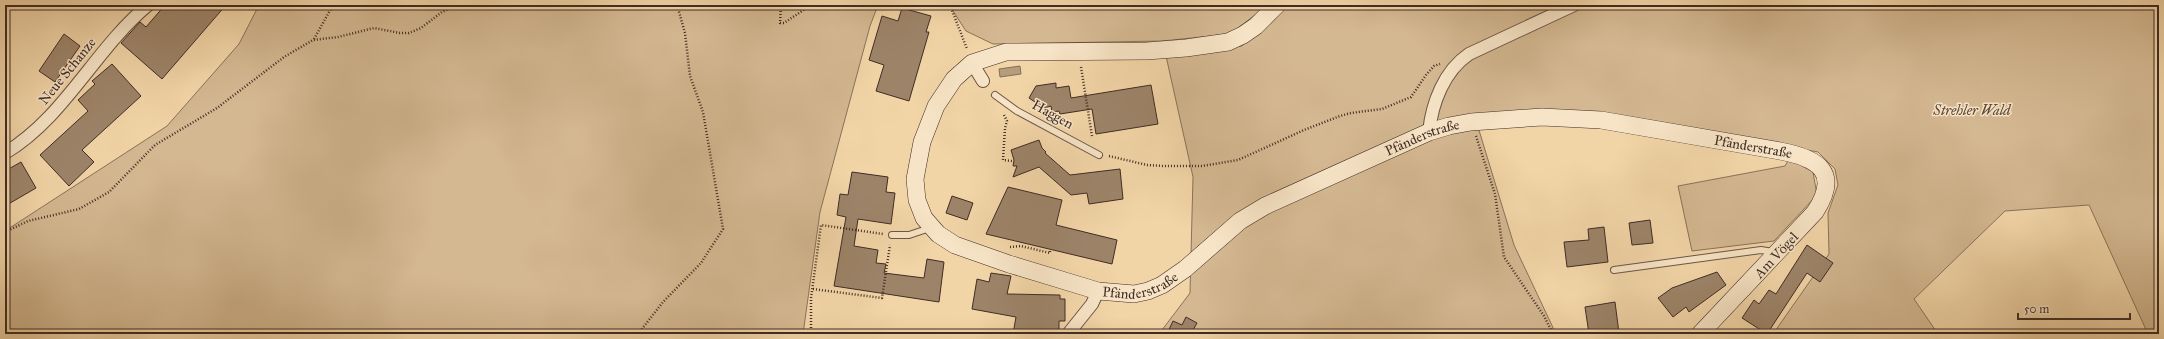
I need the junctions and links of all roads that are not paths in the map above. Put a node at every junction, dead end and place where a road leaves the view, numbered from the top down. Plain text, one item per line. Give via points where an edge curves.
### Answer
1 (148, 5) edge
2 (1277, 5) edge
3 (1574, 5) edge
4 (972, 63) junction
5 (983, 81) dead end
6 (995, 95) dead end
7 (1429, 132) junction
8 (5, 153) edge
9 (1099, 155) road end
10 (1818, 166) joint
11 (932, 228) junction
12 (892, 235) road end
13 (1778, 253) junction
14 (1614, 270) dead end
15 (1098, 291) junction
16 (1068, 334) edge
17 (1700, 334) edge

1 - 8 street, Neue Schanze via 114,37 49,117 31,135
2 - 4 street, Pfänderstraße via 1243,36 1228,42 1147,51 1006,52
3 - 7 street via 1469,54 1455,64 1435,102
4 - 5 street
4 - 11 street, Pfänderstraße via 954,79 936,106 918,154 915,179 917,200 924,218
6 - 9 lane, Haggen via 1017,111
7 - 10 street, Pfänderstraße via 1471,122 1542,117 1601,120 1801,155 1810,158
7 - 15 street, Pfänderstraße via 1265,206 1240,221 1185,269 1162,285 1134,294
10 - 13 street, Am Vögel via 1826,183 1822,200 1815,212
11 - 12 lane
11 - 15 street, Pfänderstraße via 964,248
13 - 14 lane via 1761,250
13 - 17 street, Am Vögel
15 - 16 street via 1092,304

